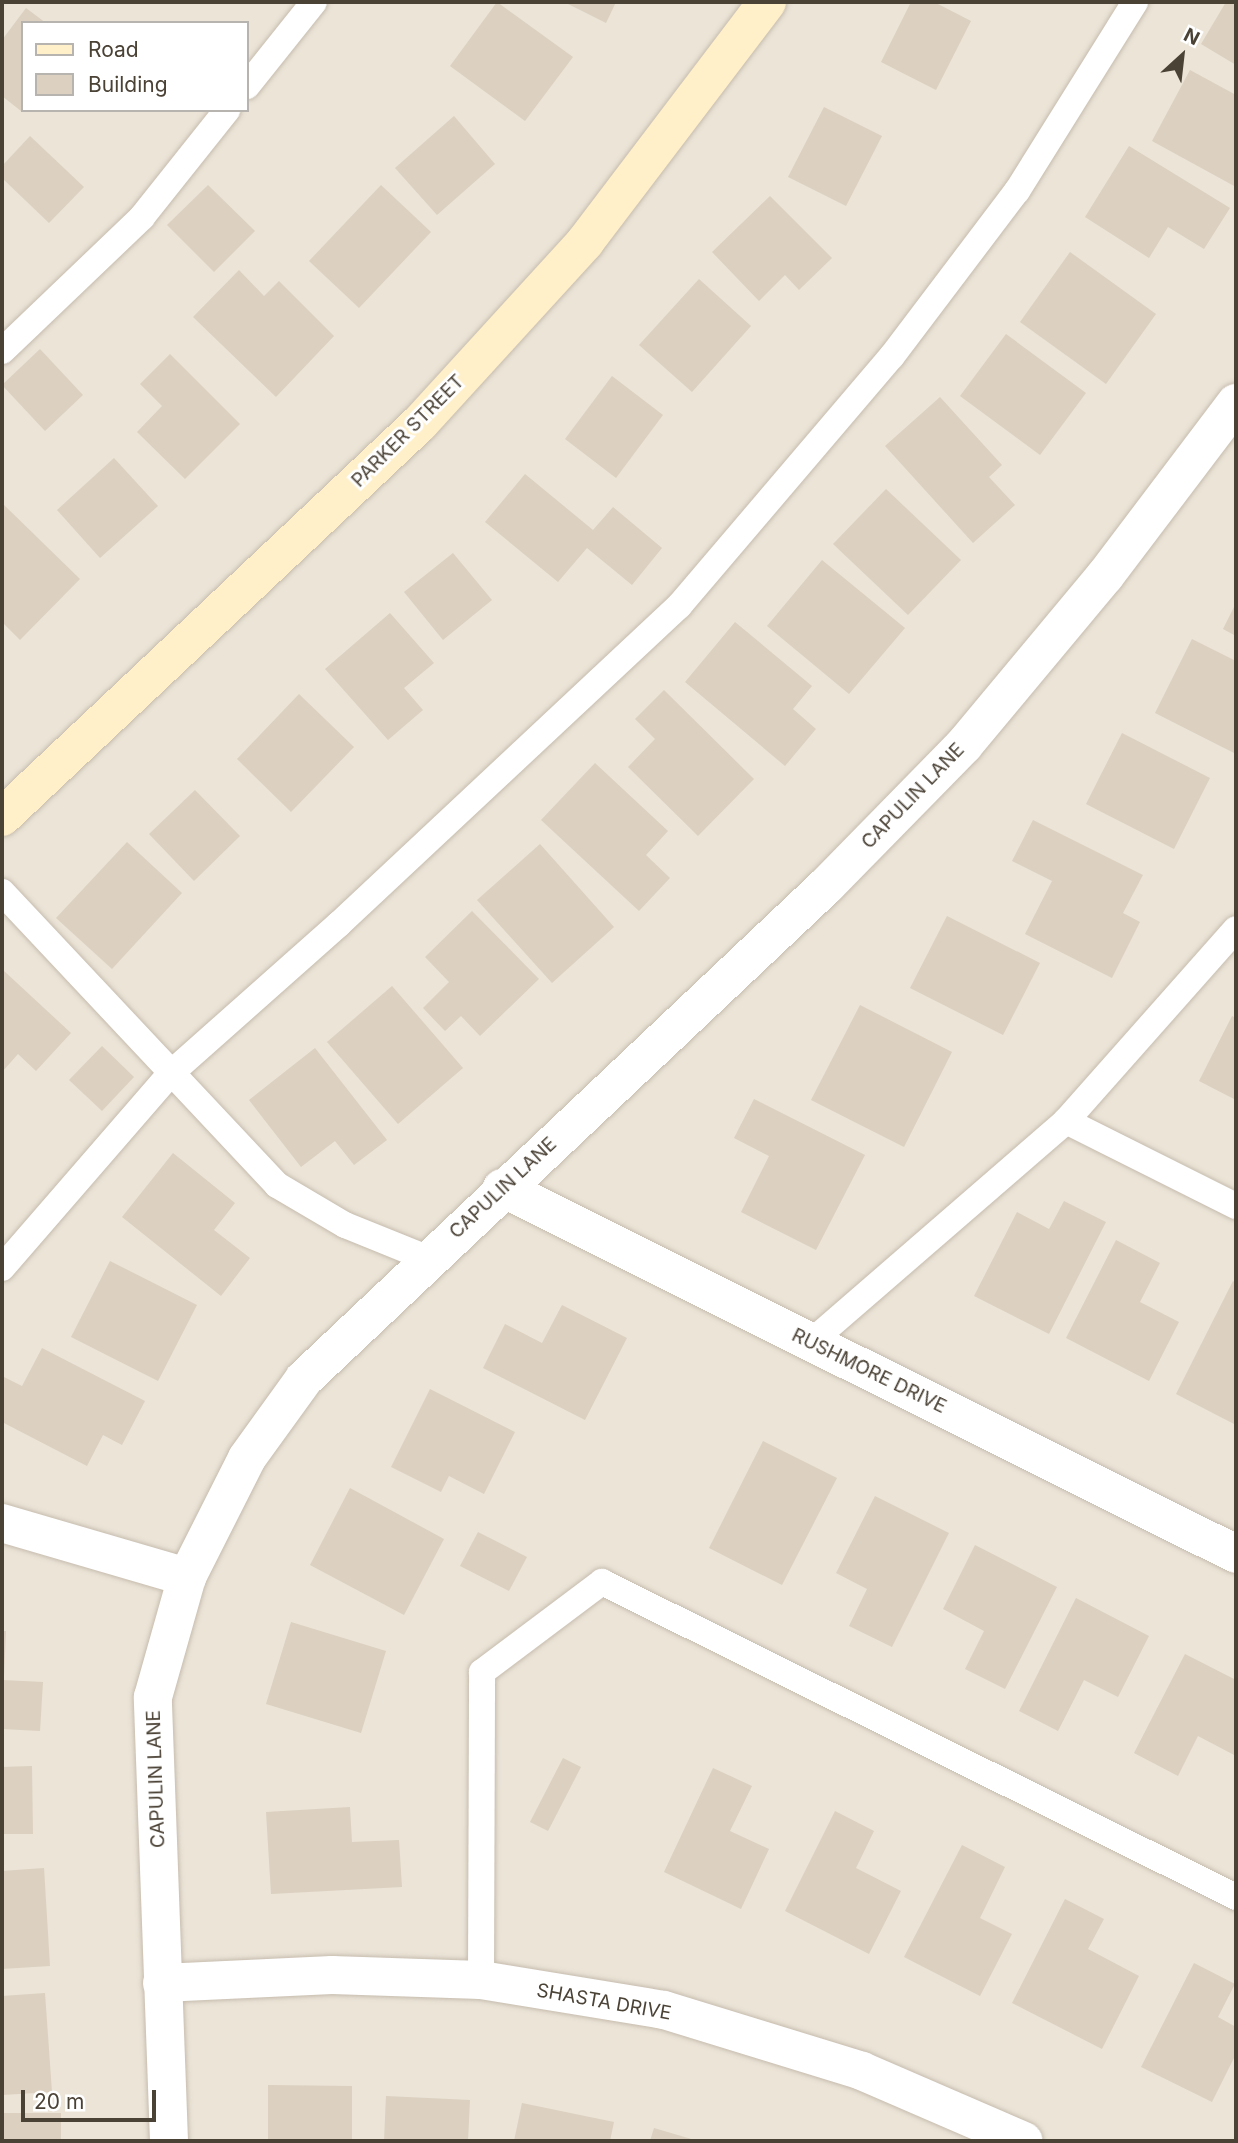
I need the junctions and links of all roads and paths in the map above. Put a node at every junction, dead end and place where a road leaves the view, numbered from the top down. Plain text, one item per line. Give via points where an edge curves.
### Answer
1 (314, 2) edge
2 (767, 2) edge
3 (1135, 2) edge
4 (248, 85) edge
5 (225, 112) edge
6 (2, 351) edge
7 (1236, 403) edge
8 (2, 817) edge
9 (2, 892) edge
10 (1236, 929) edge
11 (170, 1074) junction
12 (1066, 1121) junction
13 (502, 1188) junction
14 (1236, 1206) edge
15 (429, 1259) junction
16 (2, 1268) edge
17 (811, 1342) junction
18 (2, 1523) edge
19 (1236, 1554) edge
20 (187, 1577) junction
21 (1236, 1897) edge
22 (481, 1980) junction
23 (162, 1983) junction
24 (169, 2141) edge
25 (1024, 2141) edge

1 - 4 lane
2 - 8 main road, PARKER STREET via 585,242 420,423
3 - 11 lane via 1017,191 892,356 679,606 339,924
5 - 6 lane via 142,217
7 - 13 street, CAPULIN LANE via 1105,576 964,745 827,885
9 - 11 lane
10 - 12 lane
11 - 15 lane via 278,1185 345,1225
11 - 16 lane
12 - 14 lane
12 - 17 lane
13 - 15 street, CAPULIN LANE
13 - 17 street, RUSHMORE DRIVE
15 - 20 street, CAPULIN LANE via 304,1378 247,1458
17 - 19 street, RUSHMORE DRIVE
18 - 20 street
20 - 23 street, CAPULIN LANE via 153,1698
21 - 22 lane via 602,1582 482,1672
22 - 23 street, SHASTA DRIVE via 332,1975
22 - 25 street, SHASTA DRIVE via 664,2010 862,2071
23 - 24 street, CAPULIN LANE

